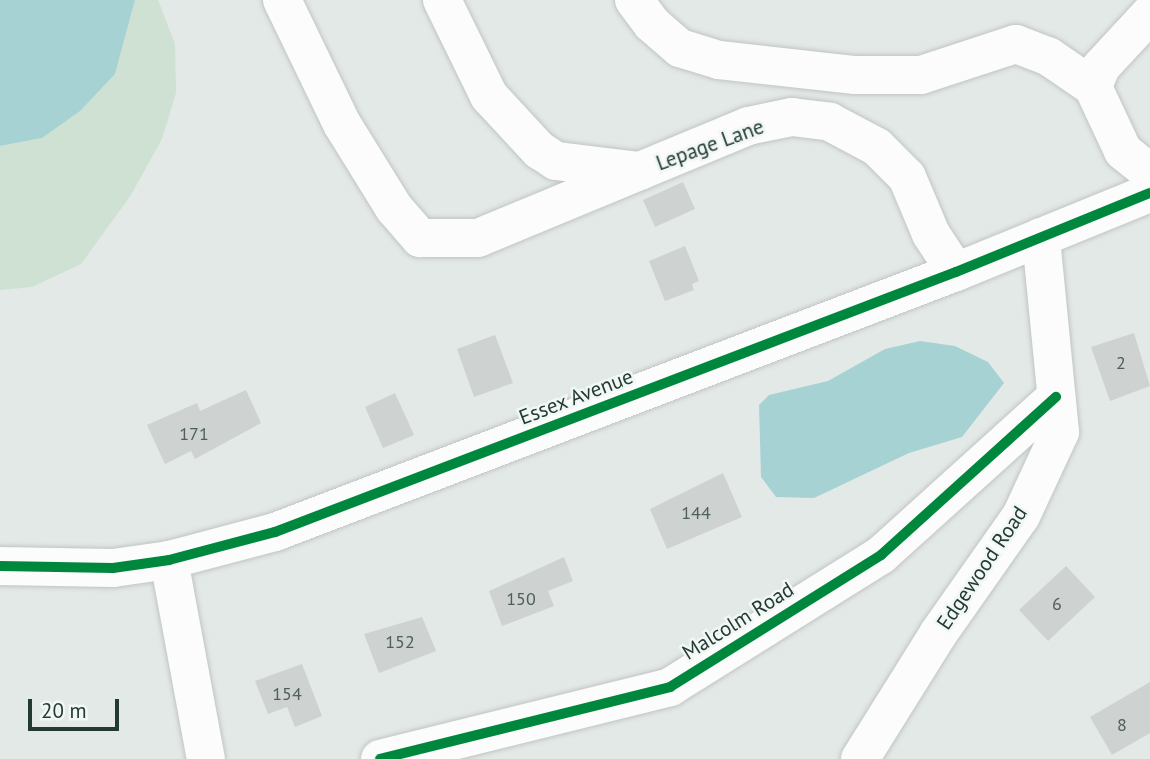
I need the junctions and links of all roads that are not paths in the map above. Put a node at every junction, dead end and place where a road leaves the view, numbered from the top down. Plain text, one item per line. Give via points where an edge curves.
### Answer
1 (282, 0) edge
2 (442, 0) edge
3 (634, 0) edge
4 (1150, 14) edge
5 (1093, 87) junction
6 (639, 171) junction
7 (1150, 173) edge
8 (1150, 193) edge
9 (1041, 237) junction
10 (956, 272) junction
11 (1056, 397) junction
12 (169, 560) junction
13 (0, 566) edge
14 (206, 759) edge
15 (380, 759) edge
16 (860, 759) edge

1 - 6 street, Lepage Lane via 342,124 394,208 420,238 478,238
2 - 6 street via 489,96 539,150 556,161
3 - 5 street via 652,24 680,48 719,60 855,75 921,75 1016,44 1048,56
4 - 5 street via 1101,67
5 - 7 street via 1123,151
6 - 10 street, Lepage Lane via 748,126 792,117 830,122 877,147 907,177 931,234
8 - 9 street, Essex Avenue
9 - 10 street, Essex Avenue
9 - 11 street, Edgewood Road
10 - 12 street, Essex Avenue via 275,532
11 - 15 street, Malcolm Road via 881,555 670,687
11 - 16 street, Edgewood Road via 1060,432 1021,516 938,634
12 - 13 street, Essex Avenue via 113,568
12 - 14 street

